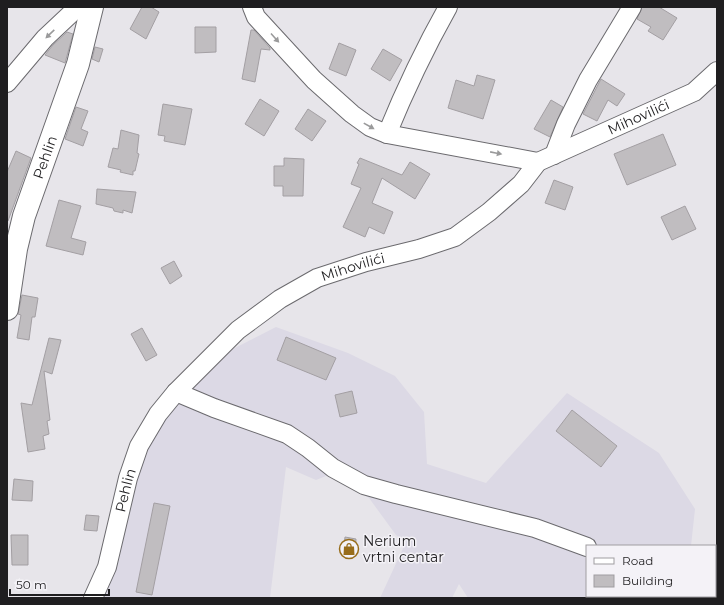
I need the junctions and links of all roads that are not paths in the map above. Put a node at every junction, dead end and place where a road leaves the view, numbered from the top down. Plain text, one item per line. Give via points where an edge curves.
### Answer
1 (78, 7) edge
2 (92, 7) edge
3 (252, 7) edge
4 (448, 7) edge
5 (632, 7) edge
6 (717, 71) edge
7 (7, 83) edge
8 (387, 134) junction
9 (546, 158) junction
10 (11, 248) edge
11 (7, 309) edge
12 (176, 392) junction
13 (586, 547) edge
14 (93, 598) edge

1 -> 7 street via 45,38
2 - 10 main road, Pehlin via 78,64
3 -> 8 street via 256,17 314,80 352,114 370,127
4 - 8 street via 403,94
5 - 9 street, Mihovilići via 588,80
6 - 9 street, Mihovilići via 694,92
8 -> 9 street
9 - 12 street, Mihovilići via 489,212 455,237 317,278 280,299 238,330
10 - 11 main road, Pehlin
12 - 13 street via 287,434 333,468 364,485 535,528
12 - 14 street, Pehlin via 158,414 139,446 128,478 107,567

